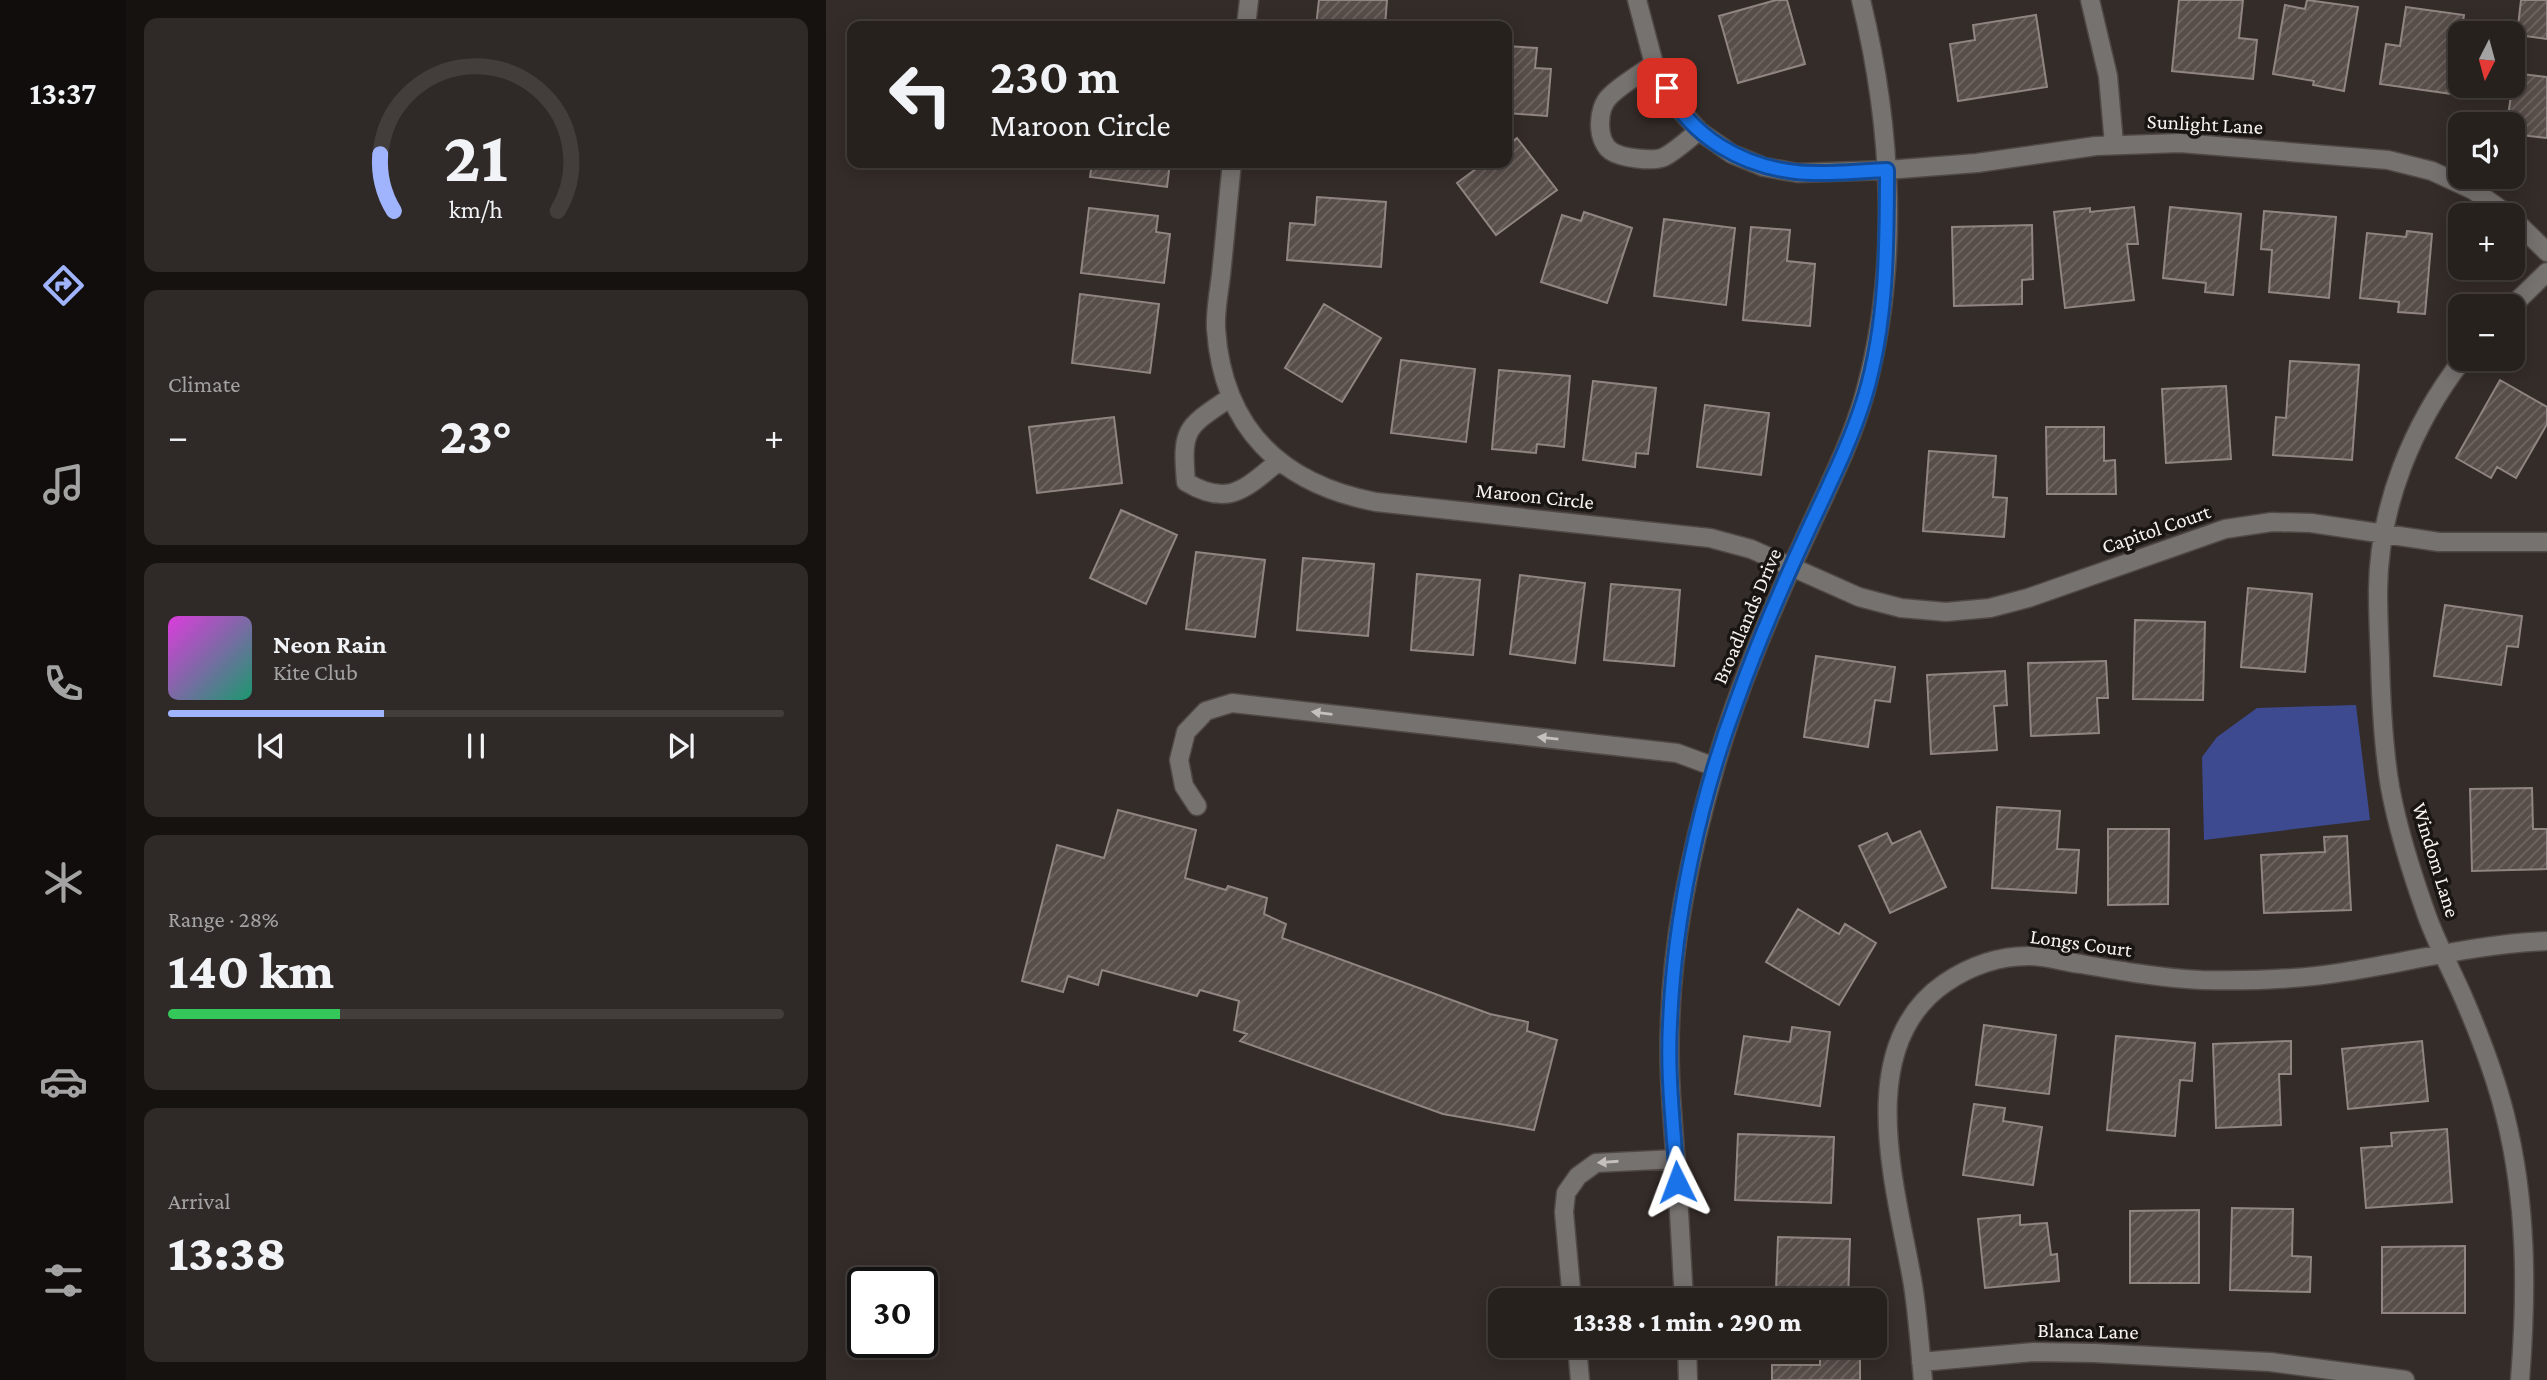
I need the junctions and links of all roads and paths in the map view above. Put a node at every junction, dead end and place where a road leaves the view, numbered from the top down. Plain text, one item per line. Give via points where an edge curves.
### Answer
1 (1249, 0) edge
2 (1637, 0) edge
3 (1861, 0) edge
4 (2090, 0) edge
5 (1247, 21) edge
6 (1654, 64) junction
7 (1699, 131) junction
8 (2113, 144) junction
9 (1232, 168) edge
10 (1887, 170) junction
11 (2492, 203) edge
12 (2525, 231) edge
13 (2547, 252) edge
14 (2547, 272) edge
15 (2524, 294) edge
16 (2454, 371) edge
17 (1231, 397) junction
18 (1279, 461) junction
19 (2383, 535) junction
20 (2547, 542) edge
21 (1791, 567) junction
22 (1715, 767) junction
23 (1197, 806) dead end
24 (2547, 941) edge
25 (2443, 952) junction
26 (1676, 1159) junction
27 (1571, 1288) edge
28 (1683, 1288) edge
29 (1578, 1358) edge
30 (1687, 1358) edge
31 (1921, 1362) junction
32 (2255, 1362) junction
33 (2360, 1377) edge
34 (1580, 1380) edge
35 (1689, 1380) edge
36 (1923, 1380) edge
37 (2259, 1380) edge
38 (2405, 1380) edge
39 (2520, 1380) edge

1 - 5 street
2 - 6 street
3 - 10 street, Broadlands Drive via 1885,131
4 - 8 street via 2108,76
6 - 7 street via 1674,103
6 - 7 street via 1608,97 1602,109 1602,139 1622,156 1662,158
7 - 10 street via 1732,154 1764,167 1798,173
8 - 10 street, Sunlight Lane
8 - 11 street, Sunlight Lane via 2179,143 2388,160 2432,171
9 - 17 street, Maroon Circle via 1216,325 1220,362
10 - 21 street, Broadlands Drive via 1885,269 1879,330 1865,394 1846,449
12 - 13 street
14 - 15 street
16 - 19 street, Windom Lane via 2416,433 2396,482
17 - 18 street, Maroon Circle via 1248,428
17 - 18 street via 1192,424 1183,449 1186,482 1210,493 1229,494 1242,491
18 - 21 street, Maroon Circle via 1342,496 1710,538
19 - 20 street, Capitol Court via 2439,542
19 - 21 street, Capitol Court via 2311,523 2272,522 2225,529 2028,598 1946,612 1858,597
19 - 25 street, Windom Lane via 2378,588 2382,721 2390,788 2406,855
21 - 22 street, Broadlands Drive
22 -> 23 street via 1676,753 1233,703 1206,711 1186,732 1179,760 1184,786
22 - 26 street, Broadlands Drive via 1675,946 1670,1026
24 - 25 street, Longs Court
25 - 31 street, Longs Court via 2342,972 2200,980 2030,956 1994,960 1963,971 1935,990 1898,1042 1890,1077 1888,1131
25 - 39 street, Windom Lane via 2484,1046 2505,1115 2518,1186 2525,1257
26 -> 27 street via 1596,1163 1578,1176 1566,1192 1564,1212
26 - 28 street, Broadlands Drive
29 - 34 street
30 - 35 street
31 - 32 street, Blanca Lane via 2034,1352
31 - 36 street, Longs Court
32 - 33 street, Blanca Lane
32 - 37 street
33 - 38 street, Blanca Lane

